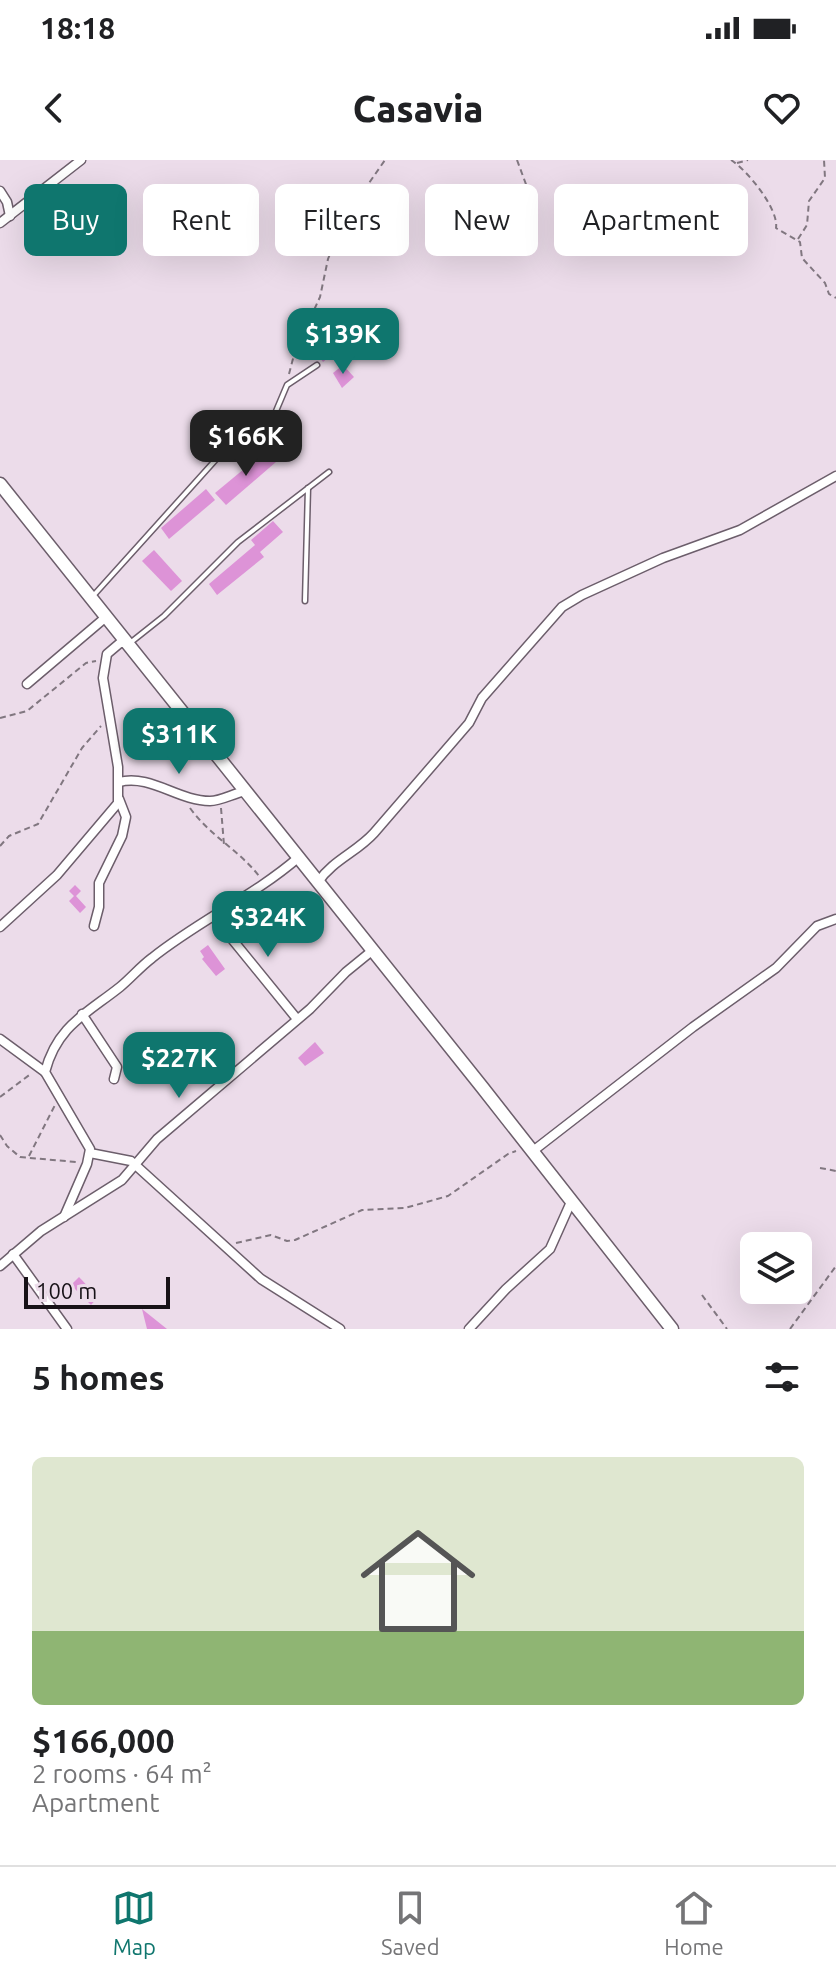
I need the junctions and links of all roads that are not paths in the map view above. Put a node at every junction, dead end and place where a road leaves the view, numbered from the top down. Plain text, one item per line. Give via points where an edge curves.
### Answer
1 (81, 160) edge
2 (0, 191) edge
3 (10, 216) junction
4 (0, 223) edge
5 (317, 365) dead end
6 (329, 472) dead end
7 (836, 476) edge
8 (0, 484) edge
9 (308, 488) junction
10 (91, 597) junction
11 (305, 601) dead end
12 (106, 617) junction
13 (128, 644) junction
14 (27, 684) dead end
15 (119, 782) junction
16 (246, 791) junction
17 (119, 798) junction
18 (299, 857) junction
19 (318, 882) junction
20 (214, 917) junction
21 (836, 919) edge
22 (94, 926) dead end
23 (0, 927) edge
24 (373, 950) junction
25 (82, 1014) junction
26 (297, 1019) junction
27 (0, 1039) edge
28 (42, 1071) junction
29 (114, 1079) dead end
30 (531, 1149) junction
31 (90, 1153) junction
32 (135, 1164) junction
33 (571, 1202) junction
34 (64, 1217) junction
35 (13, 1254) junction
36 (0, 1266) edge
37 (67, 1329) edge
38 (340, 1329) edge
39 (469, 1329) edge
40 (672, 1329) edge

1 - 3 street
2 - 3 street
3 - 4 street
5 - 10 lane via 286,387 260,449 220,455
6 - 9 lane
7 - 19 street via 740,530 663,558 562,607 374,833
8 - 10 main road
9 - 11 lane
9 - 13 lane via 238,542
10 - 12 main road
12 - 13 main road
12 - 14 street
13 - 15 street via 113,648 103,678
13 - 16 main road
15 - 16 street via 141,780 212,801
15 - 17 street
16 - 18 main road
17 - 22 street via 126,817 99,883
17 - 23 street via 57,875
18 - 19 main road
18 - 20 street
19 - 24 main road
20 - 25 street
20 - 26 street
21 - 30 street via 817,926 776,968
24 - 26 street
24 - 30 main road
25 - 28 street via 68,1026
25 - 29 street via 117,1067
26 - 32 street
27 - 28 street
28 - 31 street
30 - 33 main road
31 - 32 street
31 - 34 street
32 - 34 street via 122,1180
32 - 38 street via 261,1279
33 - 39 street via 550,1249
33 - 40 main road
34 - 35 street
35 - 36 street
35 - 37 street

